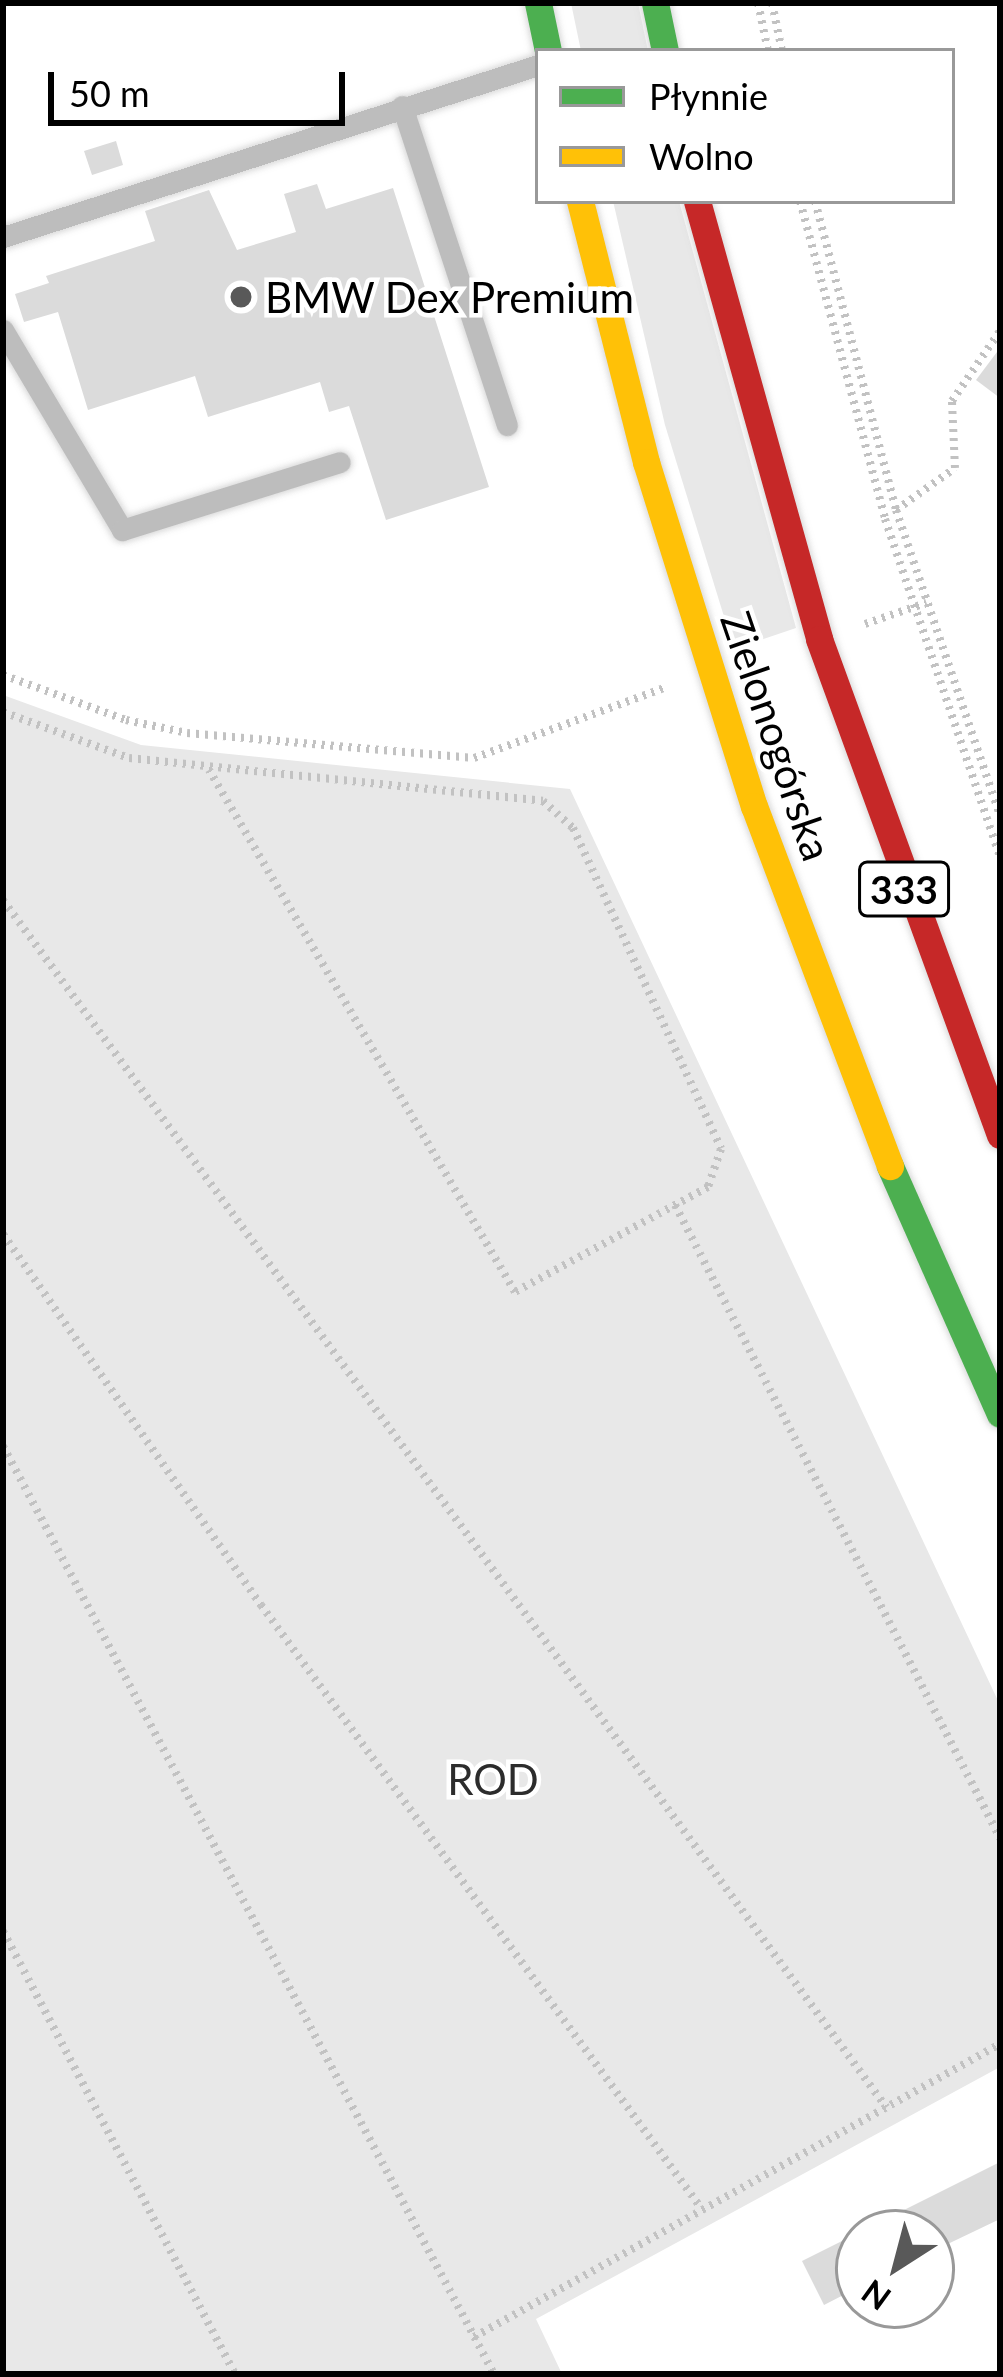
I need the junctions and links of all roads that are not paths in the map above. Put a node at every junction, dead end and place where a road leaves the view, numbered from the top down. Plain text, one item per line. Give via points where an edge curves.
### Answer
1 (538, 3) edge
2 (655, 3) edge
3 (547, 48) edge
4 (664, 48) edge
5 (535, 66) edge
6 (402, 106) junction
7 (581, 204) edge
8 (698, 204) edge
9 (3, 237) edge
10 (3, 330) edge
11 (507, 425) dead end
12 (340, 462) dead end
13 (1000, 1135) edge
14 (1000, 1414) edge

1 - 3 main road
2 - 4 main road
5 - 6 lane
6 - 9 lane
6 - 11 lane
7 - 14 main road, Zielonogórska / 333 via 646,462 730,737 883,1148
8 - 13 main road, Zielonogórska / 333 via 824,655
10 - 12 lane via 122,530

